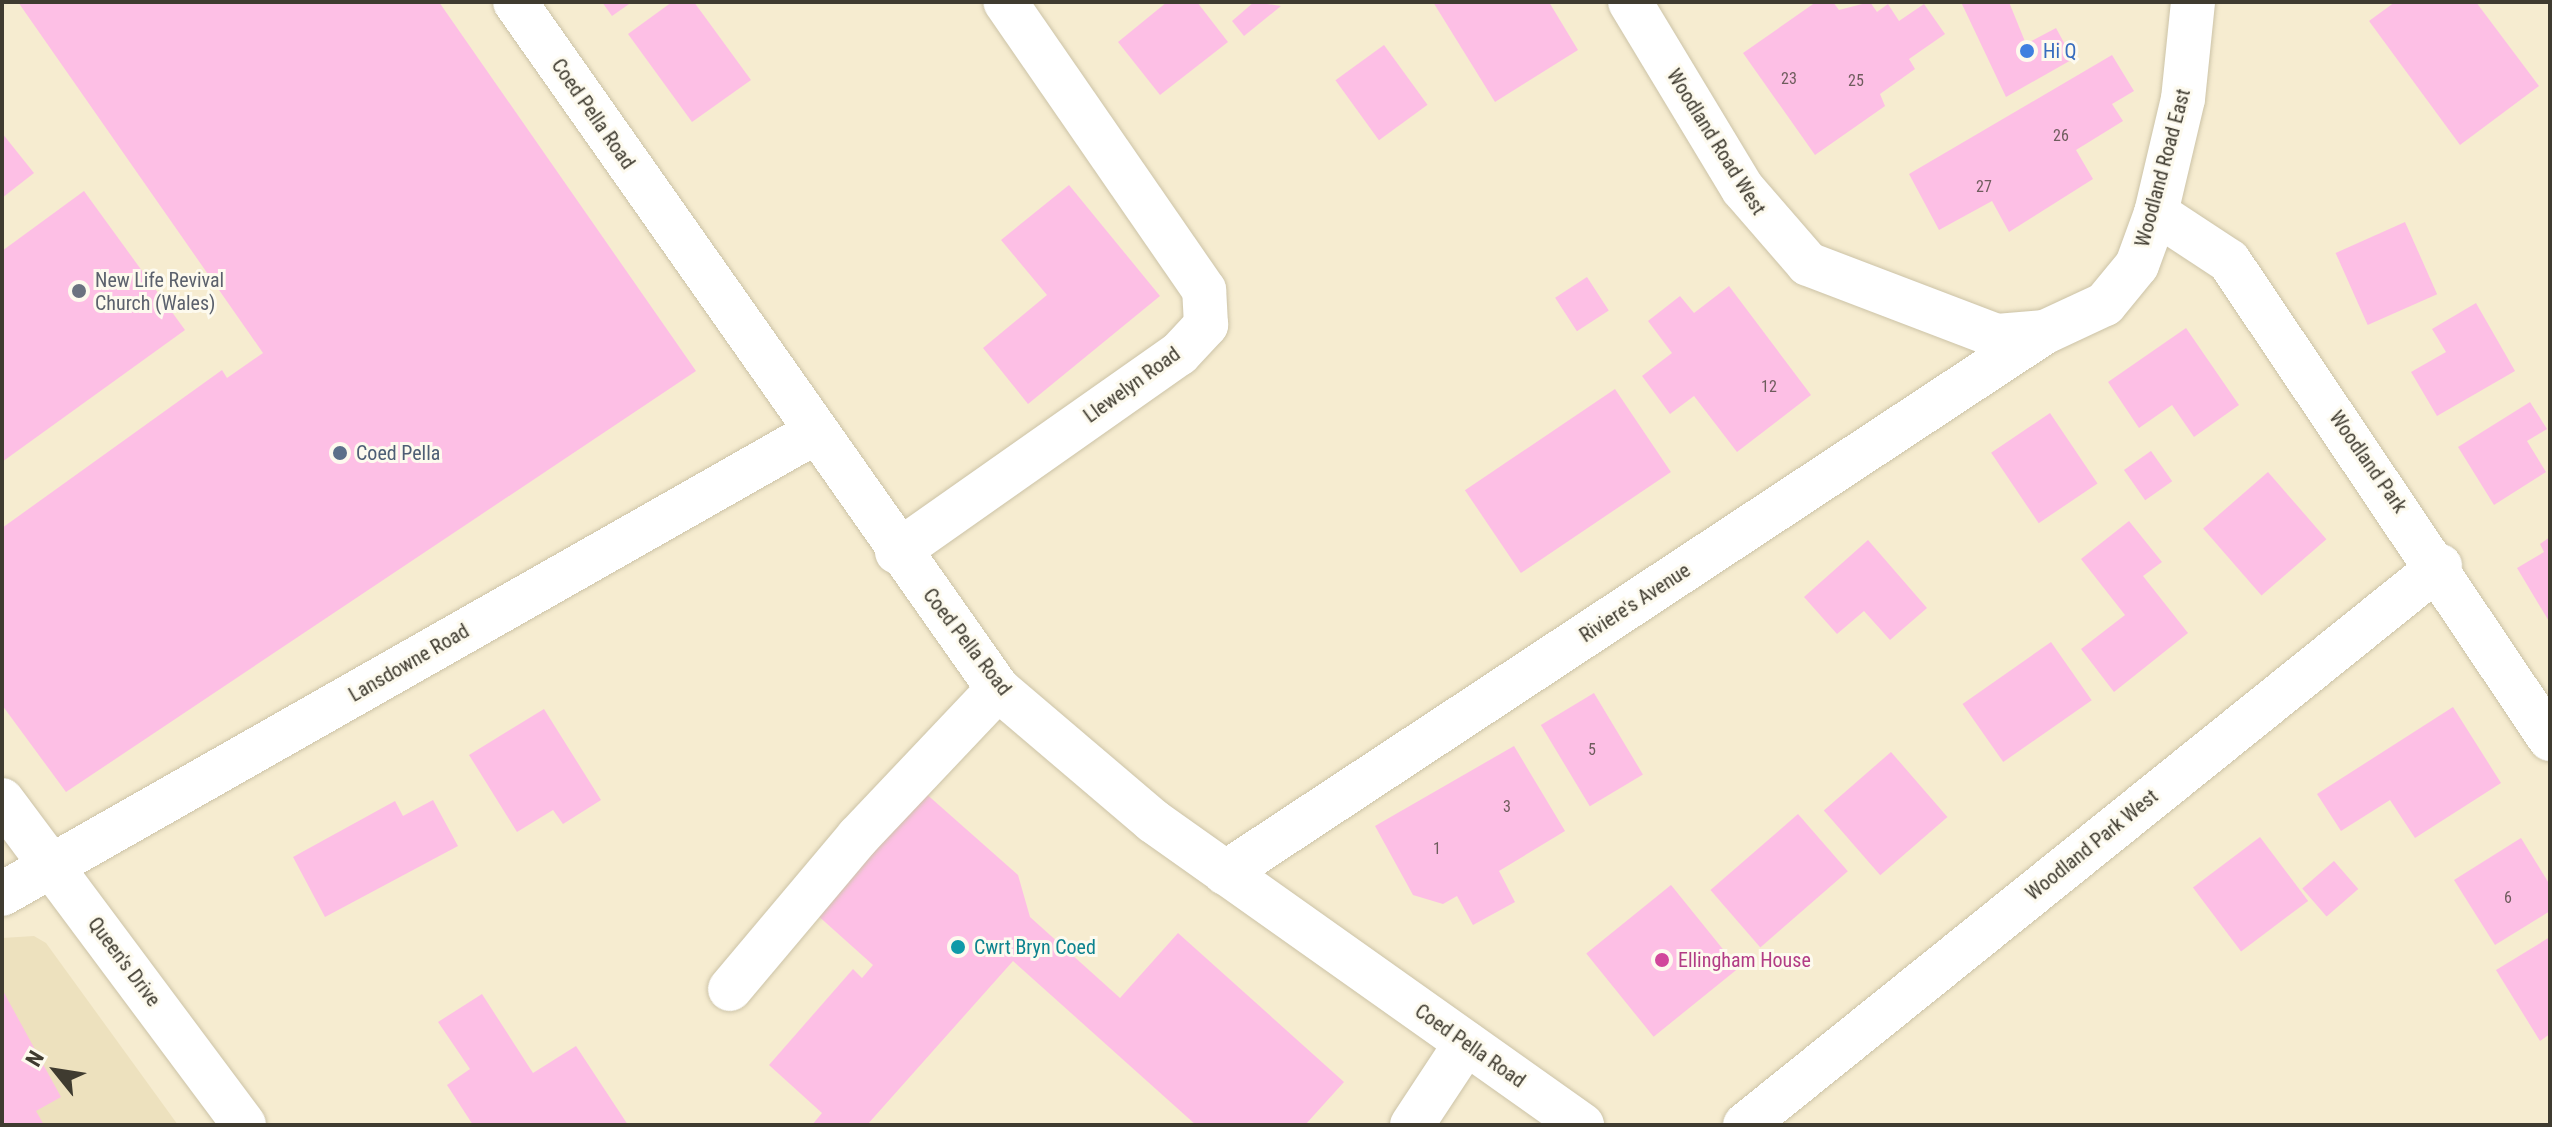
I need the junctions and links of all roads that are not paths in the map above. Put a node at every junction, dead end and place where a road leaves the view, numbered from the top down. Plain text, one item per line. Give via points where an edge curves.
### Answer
1 (515, 2) edge
2 (1005, 2) edge
3 (1630, 2) edge
4 (2193, 2) edge
5 (2156, 213) junction
6 (2045, 332) junction
7 (816, 432) junction
8 (897, 552) junction
9 (2440, 566) junction
10 (998, 689) junction
11 (2550, 739) edge
12 (2, 800) edge
13 (53, 867) junction
14 (1225, 873) junction
15 (2, 894) edge
16 (730, 989) dead end
17 (1466, 1043) junction
18 (244, 1125) edge
19 (1412, 1125) edge
20 (1582, 1125) edge
21 (1745, 1125) edge

1 - 7 street, Coed Pella Road
2 - 8 street, Llewelyn Road via 1204,290 1206,325 1179,354
3 - 6 street, Woodland Road West via 1743,189 1808,264 1997,336
4 - 5 street, Woodland Road East via 2183,99
5 - 6 street, Woodland Road East via 2137,265 2105,304
5 - 9 street, Woodland Park via 2229,261
6 - 14 street, Riviere's Avenue
7 - 8 street, Coed Pella Road
7 - 13 street, Lansdowne Road
8 - 10 street, Coed Pella Road
9 - 11 street, Woodland Park
9 - 21 street, Woodland Park West
10 - 14 street, Coed Pella Road
10 - 16 street via 858,837
12 - 13 street, Queen's Drive
13 - 15 street, Lansdowne Road
13 - 18 street, Queen's Drive
14 - 17 street, Coed Pella Road
17 - 19 street
17 - 20 street, Coed Pella Road

